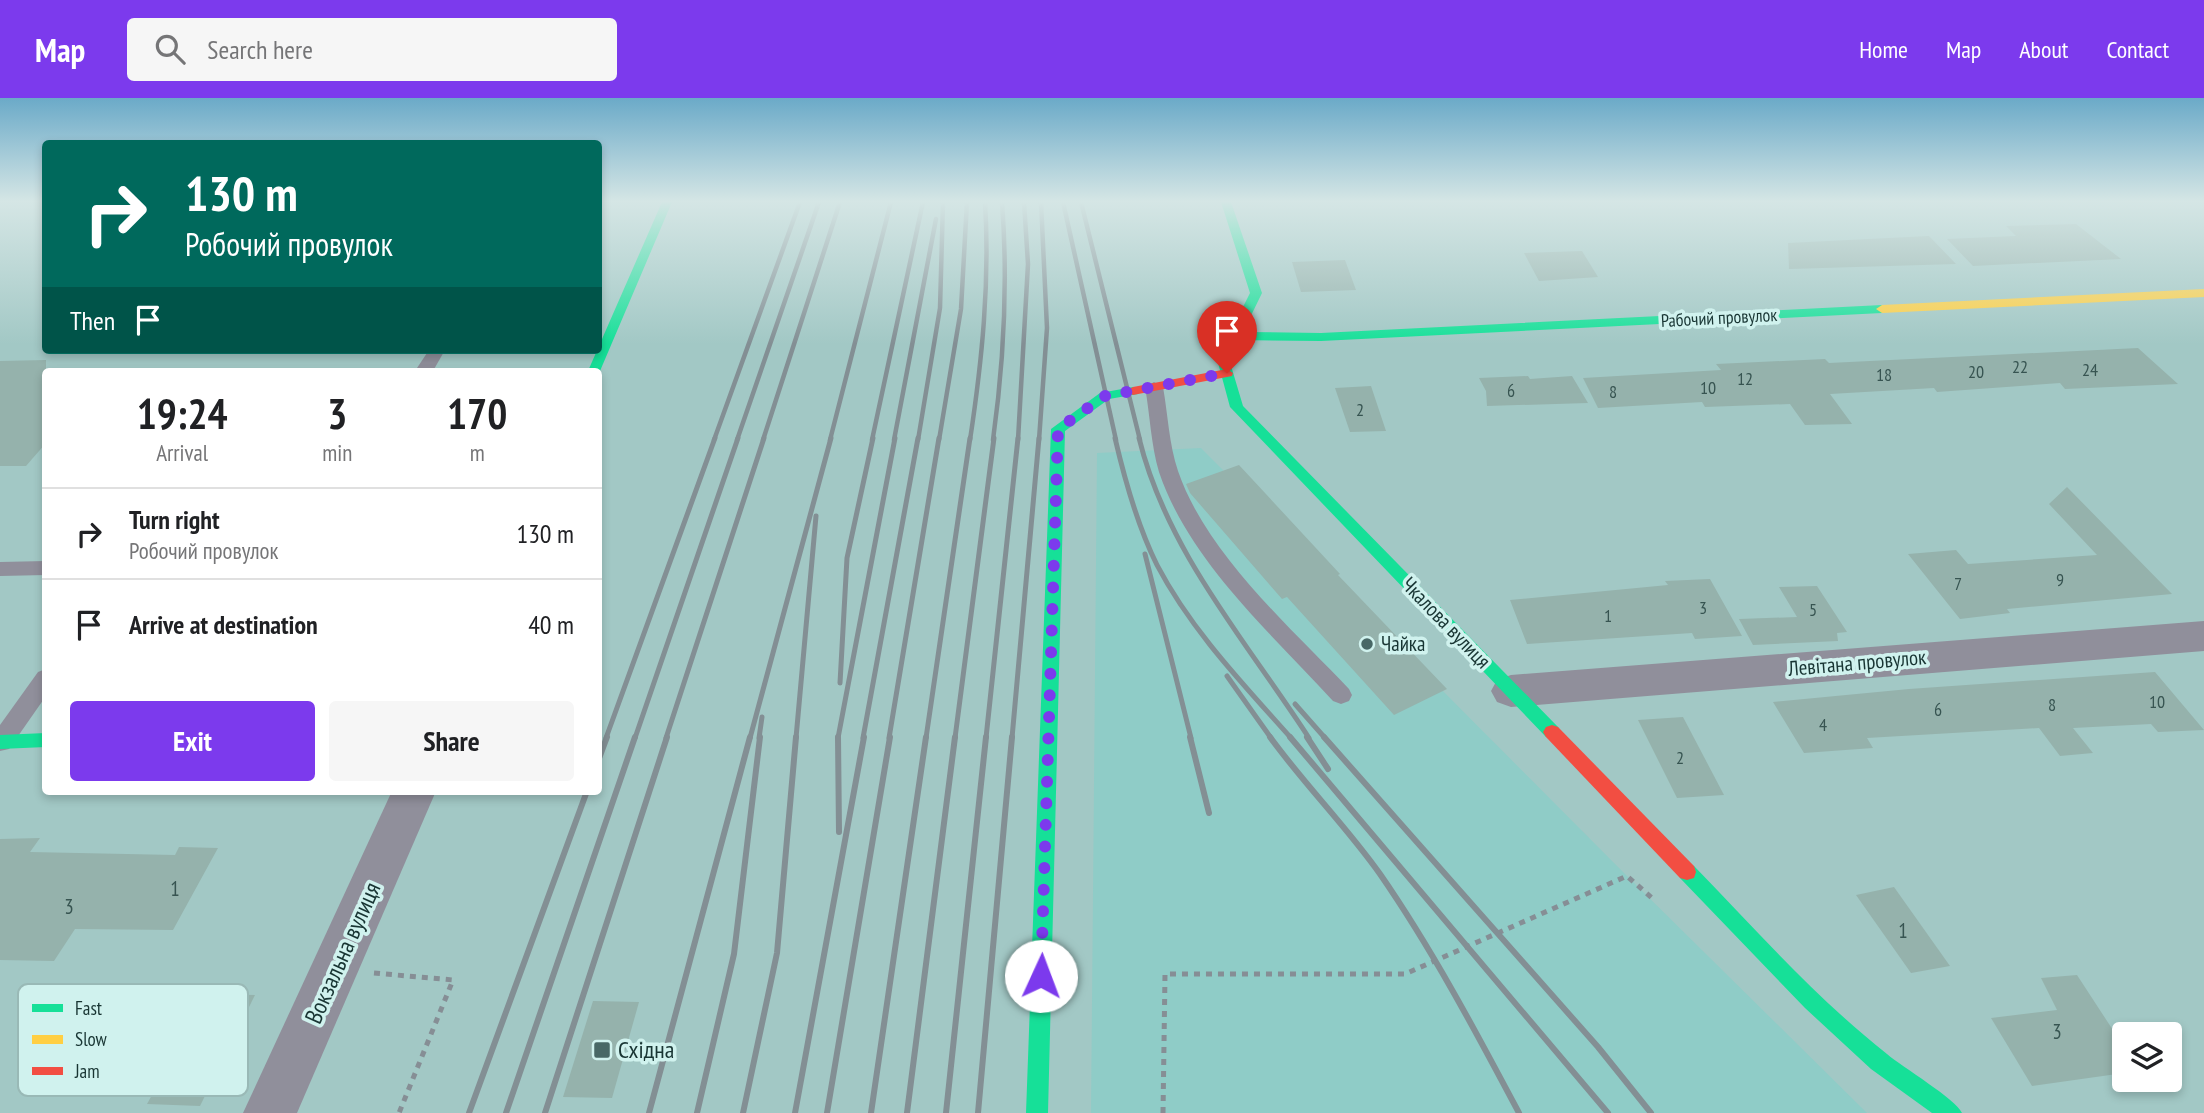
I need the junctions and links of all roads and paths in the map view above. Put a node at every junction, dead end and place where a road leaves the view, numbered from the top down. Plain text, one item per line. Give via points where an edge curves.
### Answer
1 (647, 249) edge
2 (1242, 249) edge
3 (2204, 293) edge
4 (1234, 336) junction
5 (602, 352) edge
6 (1227, 373) junction
7 (1154, 387) junction
8 (42, 568) edge
9 (0, 569) edge
10 (2204, 636) edge
11 (42, 685) edge
12 (1511, 691) junction
13 (1341, 695) dead end
14 (42, 740) edge
15 (1, 742) edge
16 (412, 795) edge
17 (1627, 876) dead end
18 (337, 970) junction
19 (270, 1113) edge
20 (399, 1113) edge
21 (1037, 1113) edge
22 (1163, 1113) edge
23 (1951, 1113) edge

1 - 5 street
2 - 4 street, Чкалова вулиця via 1256,293
3 - 4 street, Рабочий провулок via 1321,337
4 - 6 street, Чкалова вулиця via 1223,359
6 - 7 street
6 - 12 street, Чкалова вулиця via 1237,407
7 - 13 lane via 1169,473 1202,535
7 - 21 street via 1105,396 1058,429
8 - 9 lane
10 - 12 street, Левітана провулок
11 - 15 lane
12 - 23 street, Чкалова вулиця via 1808,998 1915,1091
14 - 15 street
16 - 18 street, Вокзальна вулиця
17 - 22 path via 1405,974 1165,974
18 - 19 street, Вокзальна вулиця
18 - 20 path via 453,980

